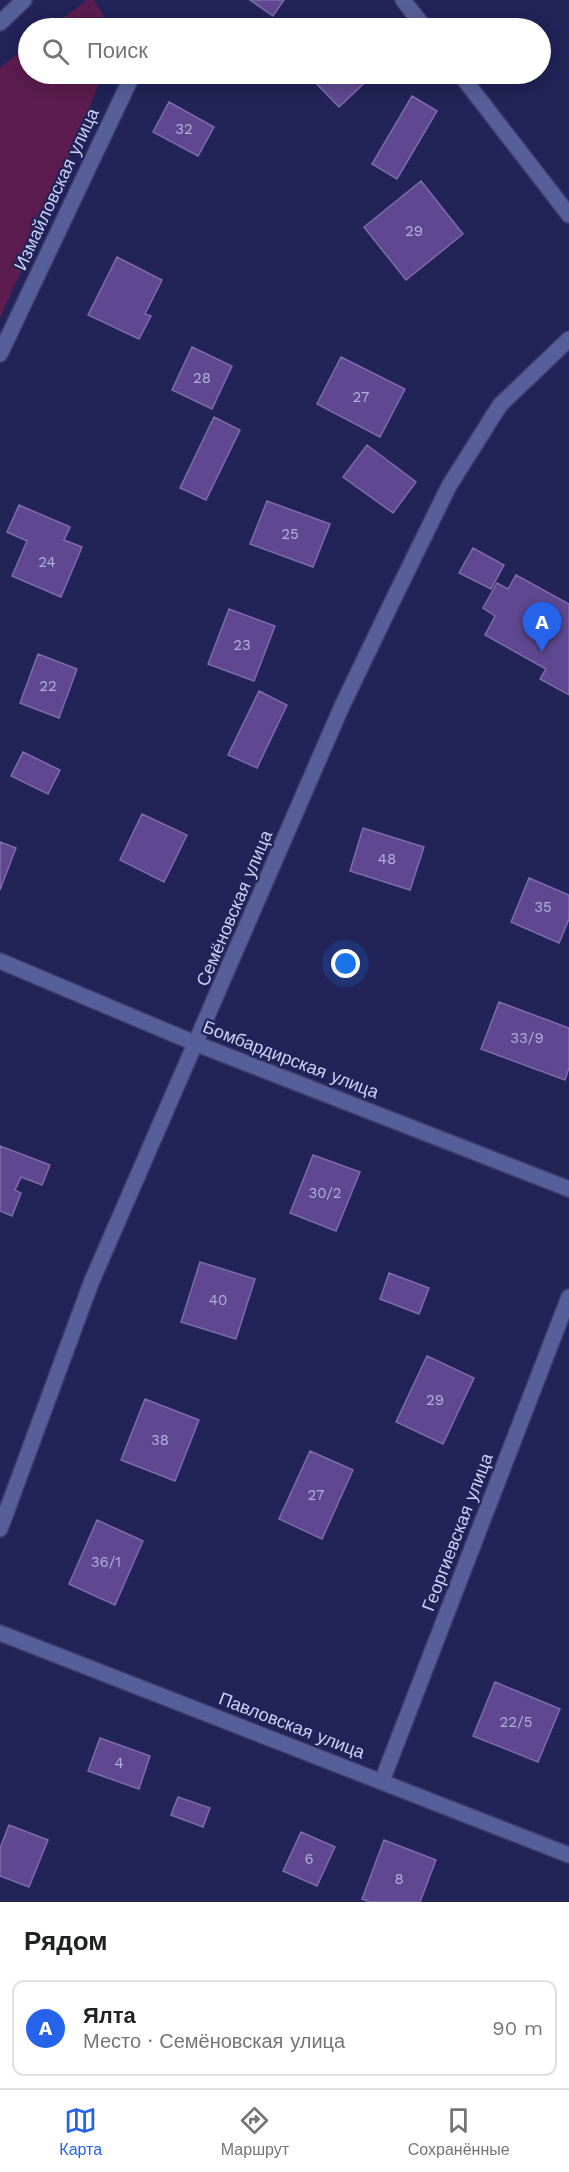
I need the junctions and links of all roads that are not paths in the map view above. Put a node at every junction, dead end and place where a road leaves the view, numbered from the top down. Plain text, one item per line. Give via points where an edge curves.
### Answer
1 (24, 0) edge
2 (404, 0) edge
3 (418, 18) edge
4 (0, 23) edge
5 (128, 84) edge
6 (468, 84) edge
7 (569, 215) edge
8 (569, 339) edge
9 (0, 354) edge
10 (0, 961) edge
11 (197, 1044) junction
12 (569, 1189) edge
13 (569, 1297) edge
14 (0, 1529) edge
15 (0, 1633) edge
16 (381, 1781) junction
17 (569, 1856) edge

1 - 4 street
2 - 3 street
5 - 9 street, Измайловская улица
6 - 7 street
8 - 11 street, Семёновская улица via 500,405 449,486 342,706
10 - 11 street, Бомбардирская улица
11 - 12 street, Бомбардирская улица
11 - 14 street, Семёновская улица via 91,1283
13 - 16 street, Георгиевская улица
15 - 16 street, Павловская улица
16 - 17 street, Павловская улица

